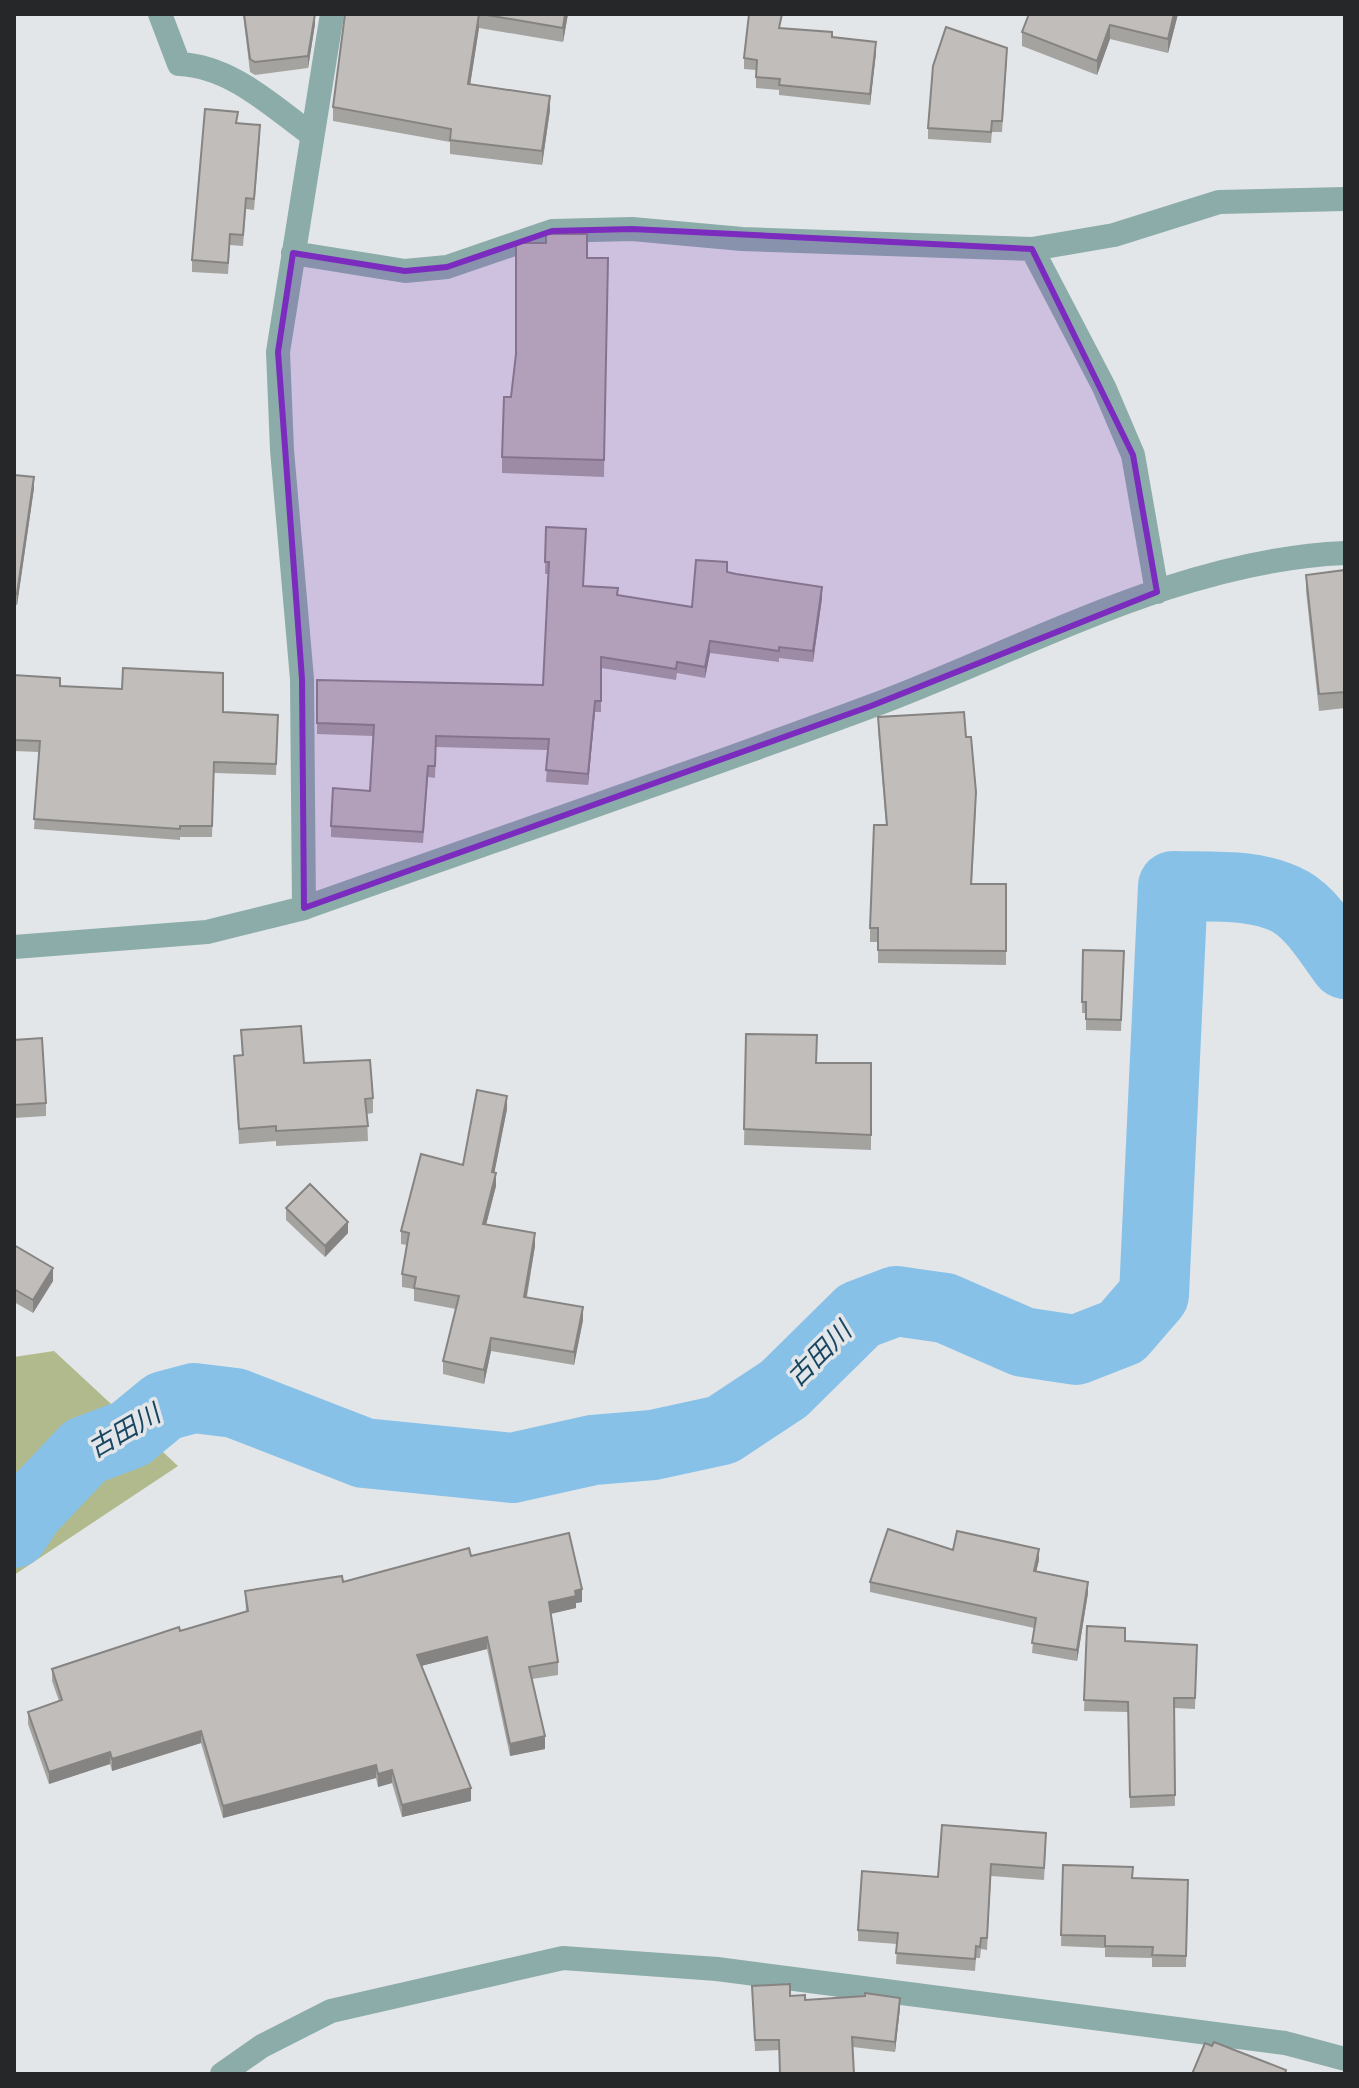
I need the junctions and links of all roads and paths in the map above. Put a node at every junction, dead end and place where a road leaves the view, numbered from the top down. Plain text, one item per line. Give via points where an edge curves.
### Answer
1 (160, 14) edge
2 (332, 14) edge
3 (312, 135) junction
4 (1345, 199) edge
5 (1032, 249) junction
6 (293, 253) junction
7 (1345, 553) edge
8 (1157, 592) junction
9 (304, 908) junction
10 (14, 947) edge
11 (1345, 2059) edge
12 (222, 2074) edge

1 - 3 street via 179,64 231,77
2 - 3 street
3 - 6 street
4 - 5 street via 1219,202 1114,235
5 - 6 street via 742,239 632,229 552,231 447,267 405,271
5 - 8 street via 1133,455
6 - 9 street via 278,352 302,679
7 - 8 street via 1295,555
8 - 9 street via 871,706
9 - 10 street via 207,932
11 - 12 street via 1285,2043 732,1971 563,1958 331,2011 262,2046

